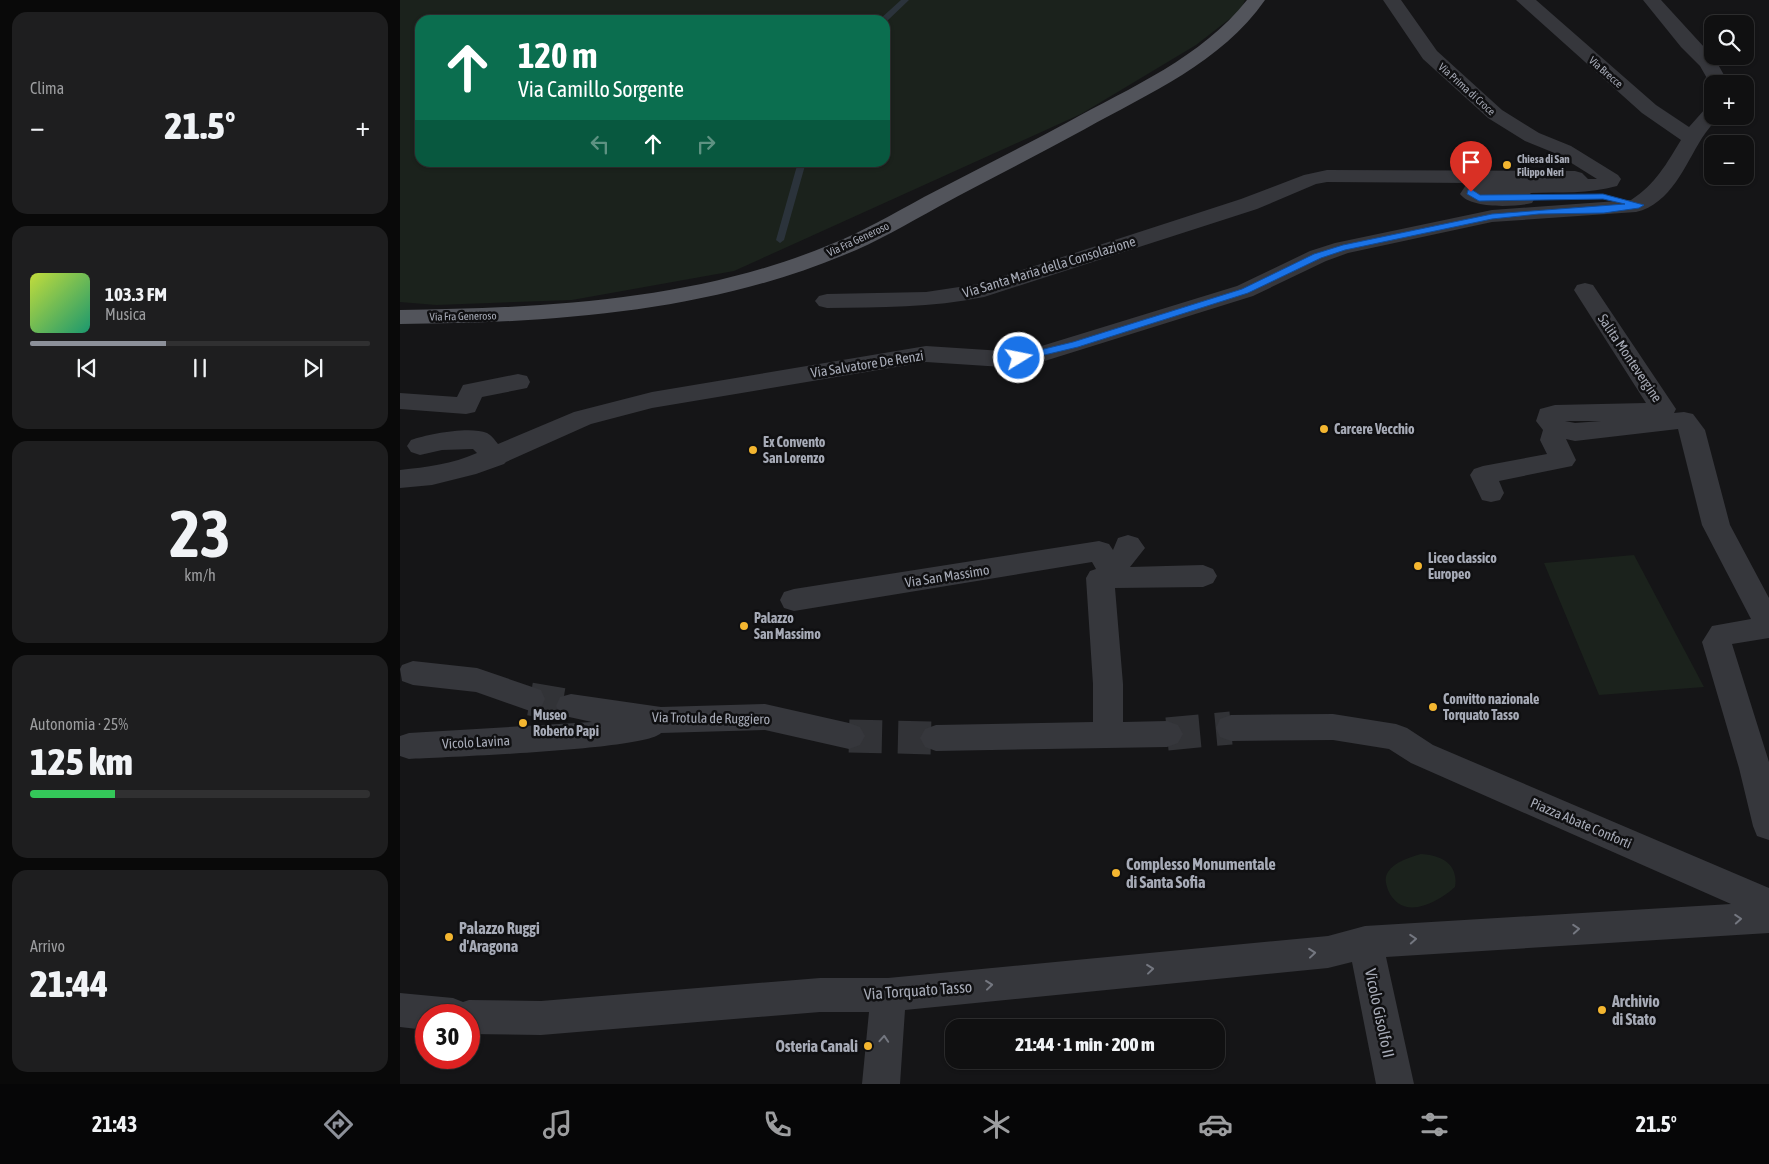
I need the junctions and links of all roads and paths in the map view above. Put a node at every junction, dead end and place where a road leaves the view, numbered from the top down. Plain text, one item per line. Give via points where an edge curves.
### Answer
1 (1256, 0) edge
2 (1392, 0) edge
3 (1525, 0) edge
4 (1652, 0) edge
5 (1715, 75) edge
6 (1704, 120) edge
7 (1692, 138) junction
8 (1302, 173) dead end
9 (1578, 184) junction
10 (1639, 205) junction
11 (1235, 207) junction
12 (1585, 290) dead end
13 (827, 301) dead end
14 (400, 317) edge
15 (518, 382) dead end
16 (400, 401) edge
17 (1556, 420) junction
18 (420, 446) dead end
19 (495, 458) junction
20 (400, 479) edge
21 (1491, 493) dead end
22 (1128, 545) dead end
23 (1103, 566) junction
24 (1203, 576) dead end
25 (794, 600) dead end
26 (413, 673) dead end
27 (530, 699) tunnel mouth
28 (572, 706) tunnel mouth
29 (661, 720) junction
30 (1231, 728) tunnel mouth
31 (1167, 734) tunnel mouth
32 (849, 736) tunnel mouth
33 (1108, 736) junction
34 (936, 738) tunnel mouth
35 (409, 746) dead end
36 (1769, 826) edge
37 (1769, 904) edge
38 (1769, 917) edge
39 (1365, 942) junction
40 (888, 995) junction
41 (400, 1010) edge
42 (415, 1011) edge
43 (480, 1017) edge
44 (881, 1084) edge
45 (1396, 1084) edge

1 - 14 main road, Via Fra Generoso via 1226,37 1149,85 1044,144 832,252 741,281 646,301 481,317
2 - 9 street, Via Prima di Croce via 1430,55 1495,114 1611,179 1601,185
3 - 7 street, Via Brecce via 1649,110
4 - 5 street
6 - 7 street
7 - 10 street via 1664,185 1652,198
8 - 11 street via 1231,199
9 - 10 street via 1473,189 1471,194 1479,198 1603,197
9 - 11 street, Via Santa Maria della Consolazione via 1577,178 1568,176 1341,174 1311,179
10 - 19 street, Via Salvatore De Renzi via 1604,210 1530,212 1470,221 1343,248 1318,256 1245,291 1048,353 1003,359 926,354 652,400 583,418
11 - 13 street, Via Santa Maria della Consolazione via 965,295
12 - 17 street, Salita Montevergine via 1663,409
15 - 16 street via 472,391 466,406
17 - 21 street via 1554,440 1563,460 1483,475
17 - 36 street via 1575,432 1684,420 1692,430 1716,525 1768,623 1763,629 1722,634 1717,642
18 - 19 street via 435,440 480,440
19 - 20 street, Via Salvatore De Renzi via 432,476
22 - 23 street via 1131,548
23 - 24 street, Via San Massimo
23 - 25 street, Via San Massimo
23 - 33 street
26 - 27 street via 477,680
28 - 29 street, Via Trotula de Ruggiero
29 - 32 street, Via Trotula de Ruggiero via 765,717
29 - 35 street, Vicolo Lavina via 648,726 576,736
30 - 37 street, Piazza Abate Conforti via 1333,727 1396,737 1422,754
31 - 33 street
33 - 34 street
39 -> 38 street
40 -> 39 street, Via Torquato Tasso via 1328,952
39 - 45 street, Vicolo Gisolfo II
40 - 43 street, Via Torquato Tasso via 820,995 542,1018
44 -> 40 street
41 - 42 street

